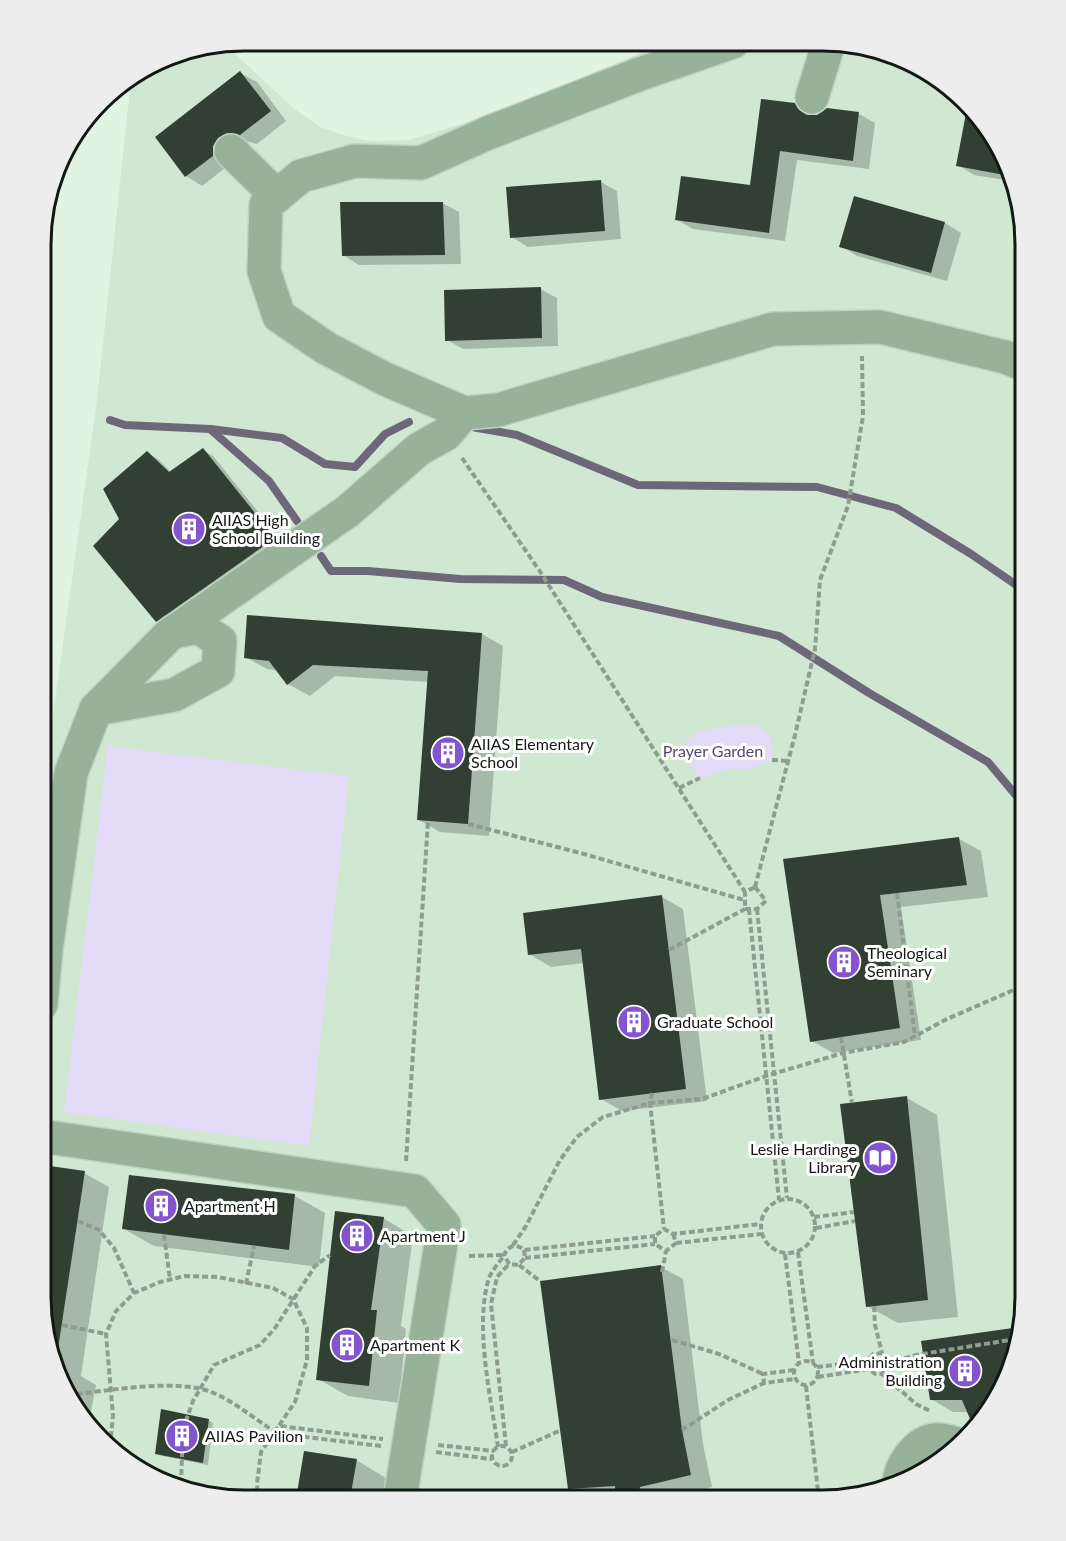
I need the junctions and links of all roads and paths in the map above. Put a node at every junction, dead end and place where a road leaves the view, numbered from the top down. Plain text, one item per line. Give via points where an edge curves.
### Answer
1 (708, 51) edge
2 (826, 51) edge
3 (812, 97) dead end
4 (231, 151) dead end
5 (278, 196) junction
6 (861, 327) junction
7 (1015, 361) edge
8 (455, 423) junction
9 (173, 632) junction
10 (96, 709) junction
11 (772, 760) dead end
12 (789, 761) junction
13 (700, 778) dead end
14 (679, 788) junction
15 (428, 821) dead end
16 (468, 824) dead end
17 (755, 887) junction
18 (745, 892) junction
19 (897, 893) dead end
20 (744, 900) junction
21 (747, 909) junction
22 (757, 909) junction
23 (51, 915) edge
24 (669, 950) dead end
25 (1015, 988) edge
26 (915, 1036) junction
27 (841, 1037) dead end
28 (843, 1053) junction
29 (774, 1074) junction
30 (766, 1076) junction
31 (652, 1093) dead end
32 (650, 1103) junction
33 (852, 1103) dead end
34 (51, 1137) edge
35 (404, 1189) junction
36 (787, 1198) junction
37 (779, 1200) junction
38 (854, 1212) dead end
39 (814, 1217) junction
40 (78, 1221) dead end
41 (855, 1221) dead end
42 (760, 1224) junction
43 (816, 1228) junction
44 (664, 1229) junction
45 (674, 1234) junction
46 (761, 1234) junction
47 (164, 1235) dead end
48 (655, 1236) junction
49 (676, 1243) junction
50 (655, 1244) junction
51 (513, 1245) junction
52 (254, 1246) dead end
53 (524, 1250) junction
54 (666, 1251) junction
55 (798, 1252) junction
56 (785, 1254) junction
57 (330, 1255) dead end
58 (504, 1255) junction
59 (525, 1258) junction
60 (509, 1264) junction
61 (518, 1265) junction
62 (662, 1272) dead end
63 (170, 1280) junction
64 (540, 1281) dead end
65 (246, 1284) junction
66 (134, 1293) junction
67 (293, 1299) junction
68 (874, 1306) dead end
69 (62, 1325) dead end
70 (106, 1334) junction
71 (1010, 1340) edge
72 (672, 1341) dead end
73 (882, 1353) junction
74 (867, 1361) junction
75 (813, 1363) junction
76 (888, 1363) junction
77 (799, 1364) junction
78 (817, 1367) junction
79 (869, 1369) junction
80 (794, 1370) junction
81 (763, 1374) junction
82 (882, 1374) junction
83 (818, 1377) junction
84 (795, 1379) junction
85 (764, 1383) junction
86 (806, 1386) junction
87 (199, 1389) junction
88 (111, 1391) junction
89 (78, 1394) edge
90 (682, 1430) dead end
91 (274, 1431) junction
92 (559, 1431) dead end
93 (111, 1437) edge
94 (952, 1439) edge
95 (950, 1441) edge
96 (409, 1445) junction
97 (506, 1446) junction
98 (498, 1447) junction
99 (494, 1451) junction
100 (512, 1452) junction
101 (491, 1459) junction
102 (903, 1472) edge
103 (181, 1479) edge
104 (257, 1490) edge
105 (402, 1490) edge
106 (818, 1490) edge

1 - 5 street via 640,74 421,163 354,161 301,176
2 - 3 street
4 - 5 street
5 - 8 street via 266,205 264,271 279,316
6 - 7 street via 880,327
6 - 8 street via 773,329
6 - 12 path via 863,416 852,488 820,580 815,649
8 - 9 street via 348,511
8 - 14 path via 539,570
9 - 10 street
9 - 10 street via 198,627 220,641 218,670 174,695
10 - 23 street via 71,773
11 - 12 path
12 - 17 path
13 - 14 path
14 - 18 path
15 - 35 path
16 - 20 path
17 - 18 path
17 - 22 path via 766,901
18 - 20 path
19 - 26 path
20 - 21 path
21 - 22 path
21 - 24 path
21 - 30 path
22 - 29 path
25 - 26 path
26 - 28 path via 904,1042
27 - 28 path
28 - 29 path
28 - 33 path
29 - 30 path
29 - 36 path
30 - 32 path via 702,1099
30 - 37 path
31 - 32 path
32 - 44 path
32 - 51 path via 603,1117 577,1137
34 - 35 street
35 - 96 street via 415,1191 444,1225
36 - 37 path
36 - 39 path via 804,1203
37 - 42 path via 765,1209
38 - 39 path
39 - 43 path
40 - 66 path via 99,1230 114,1248
41 - 43 path
42 - 45 path
42 - 46 path
43 - 55 path via 810,1243
44 - 45 path
44 - 48 path
45 - 49 path
46 - 49 path
46 - 56 path via 770,1248
47 - 63 path
48 - 50 path
48 - 53 path
49 - 54 path
50 - 54 path
50 - 59 path
51 - 53 path
51 - 58 path
52 - 65 path
53 - 59 path
54 - 62 path
55 - 56 path
55 - 75 path
56 - 77 path
57 - 67 path via 315,1266
58 - 60 path
58 - 98 path via 490,1275 484,1302 484,1338
59 - 61 path
60 - 61 path
60 - 97 path via 497,1277 492,1304
61 - 64 path
63 - 65 path via 207,1277
63 - 66 path
65 - 67 path via 273,1288
66 - 70 path via 116,1311
67 - 87 path via 260,1346 214,1365
67 - 91 path via 307,1328 307,1360 295,1402
68 - 73 path
69 - 70 path
70 - 88 path
71 - 76 path
72 - 81 path via 719,1354
73 - 74 path via 873,1354
73 - 76 path
74 - 78 path
74 - 79 path
75 - 77 path
75 - 78 path
76 - 82 path
77 - 80 path
78 - 83 path
79 - 82 path
79 - 83 path
80 - 81 path
80 - 84 path
81 - 85 path
82 - 94 path via 916,1404 937,1414
83 - 86 path
84 - 85 path
84 - 86 path
85 - 90 path via 728,1400
86 - 106 path
87 - 88 path via 165,1386
87 - 91 path via 230,1401
87 - 103 path via 183,1430
88 - 89 path
88 - 93 path
91 - 96 path
91 - 96 path via 280,1426
91 - 104 path via 261,1452
92 - 100 path
95 - 102 street via 934,1439 917,1449
96 - 99 path
96 - 101 path
96 - 105 street
97 - 98 path
97 - 100 path
98 - 99 path
99 - 101 path
100 - 101 path via 510,1462 504,1466

